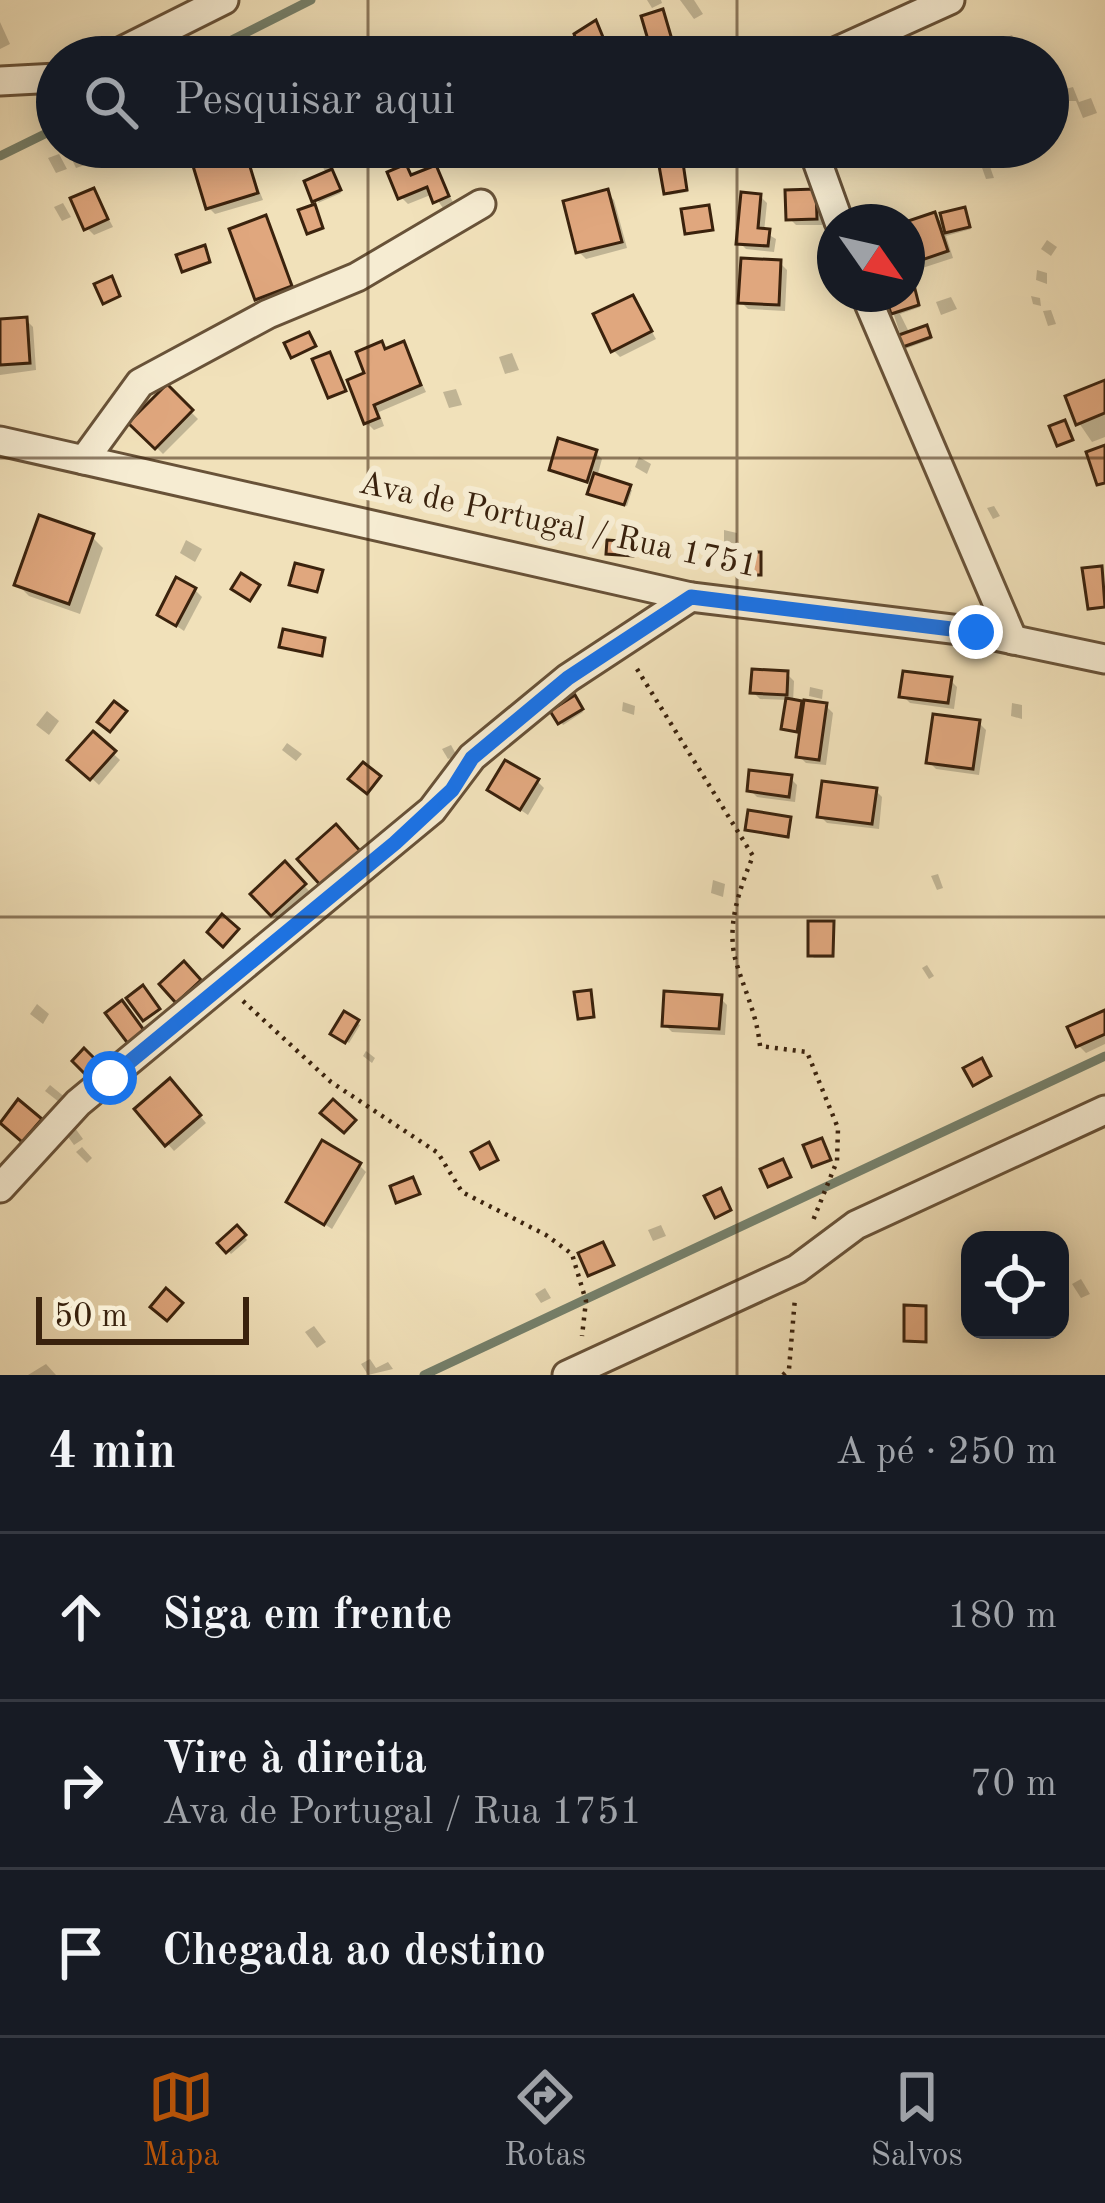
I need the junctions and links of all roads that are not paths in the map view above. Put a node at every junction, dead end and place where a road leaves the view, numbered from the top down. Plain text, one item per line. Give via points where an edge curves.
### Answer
1 (224, 0) edge
2 (950, 0) edge
3 (152, 36) edge
4 (870, 36) edge
5 (36, 79) edge
6 (0, 81) edge
7 (820, 168) edge
8 (481, 204) dead end
9 (833, 204) edge
10 (873, 312) edge
11 (0, 441) edge
12 (84, 460) junction
13 (691, 597) junction
14 (1013, 640) junction
15 (1105, 659) edge
16 (1105, 1110) edge
17 (0, 1188) edge
18 (579, 1373) edge

1 - 3 street
2 - 4 street
5 - 6 street
7 - 9 street
8 - 12 street via 357,277 140,383
10 - 14 street
11 - 12 street, Ava de Portugal / Rua 1751
12 - 13 street, Ava de Portugal / Rua 1751
13 - 14 street, Ava de Portugal / Rua 1751
13 - 17 street via 568,678 472,758 432,810 78,1103
14 - 15 street, Ava de Portugal / Rua 1751
16 - 18 street via 856,1225 797,1269

